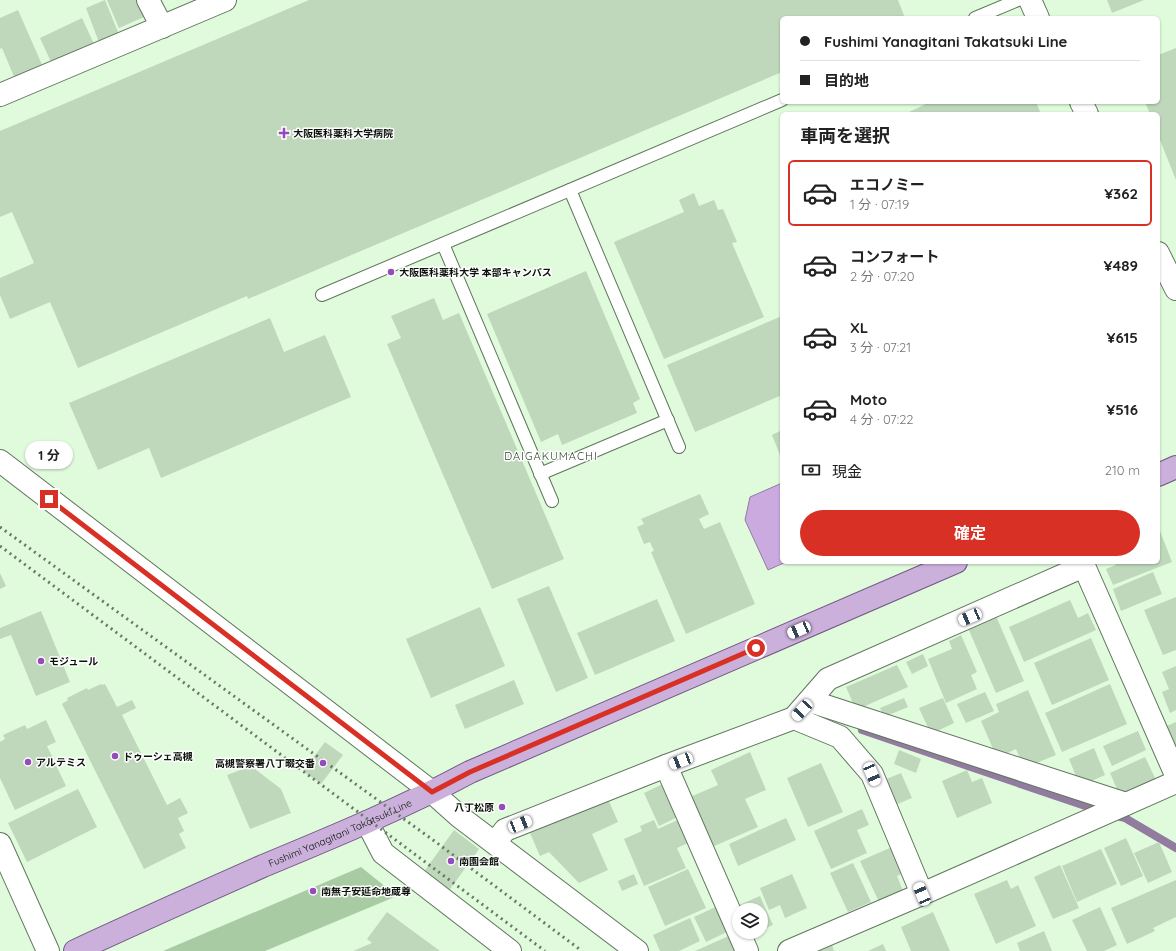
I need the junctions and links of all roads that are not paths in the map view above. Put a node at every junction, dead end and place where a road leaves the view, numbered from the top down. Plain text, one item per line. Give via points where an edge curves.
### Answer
1 (148, 0) edge
2 (225, 0) edge
3 (1018, 0) edge
4 (1030, 0) edge
5 (980, 16) edge
6 (1037, 16) edge
7 (162, 27) junction
8 (0, 95) edge
9 (780, 101) edge
10 (570, 190) junction
11 (443, 244) junction
12 (1160, 257) edge
13 (1176, 288) edge
14 (322, 295) dead end
15 (668, 420) junction
16 (679, 447) dead end
17 (0, 461) edge
18 (1176, 467) edge
19 (540, 474) junction
20 (1160, 474) edge
21 (552, 501) dead end
22 (951, 564) edge
23 (810, 701) junction
24 (794, 718) junction
25 (666, 766) junction
26 (1176, 775) edge
27 (1176, 782) edge
28 (432, 792) junction
29 (1126, 804) junction
30 (367, 822) junction
31 (495, 843) junction
32 (0, 844) edge
33 (922, 894) junction
34 (48, 951) edge
35 (75, 951) edge
36 (510, 951) edge
37 (637, 951) edge
38 (747, 951) edge
39 (789, 951) edge

1 - 7 street
2 - 7 street
3 - 5 lane
4 - 6 street
7 - 8 street
9 - 10 lane
10 - 11 lane
10 - 15 lane
11 - 14 lane
11 - 19 lane
12 - 13 street
15 - 16 lane
15 - 19 lane
17 - 28 street
18 - 20 main road
19 - 21 lane
22 - 28 main road, Fushimi Yanagitani Takatsuki Line via 478,769
23 - 24 street
23 - 26 street via 828,679 1084,566
23 - 29 street
24 - 25 street
24 - 33 street via 840,737 872,774
25 - 31 street via 505,830
25 - 38 street
27 - 29 street
28 - 30 main road, Fushimi Yanagitani Takatsuki Line
28 - 31 street
29 - 33 street
30 - 35 main road, Fushimi Yanagitani Takatsuki Line via 183,901
30 - 36 street via 383,853
31 - 37 street
32 - 34 street
33 - 39 street

